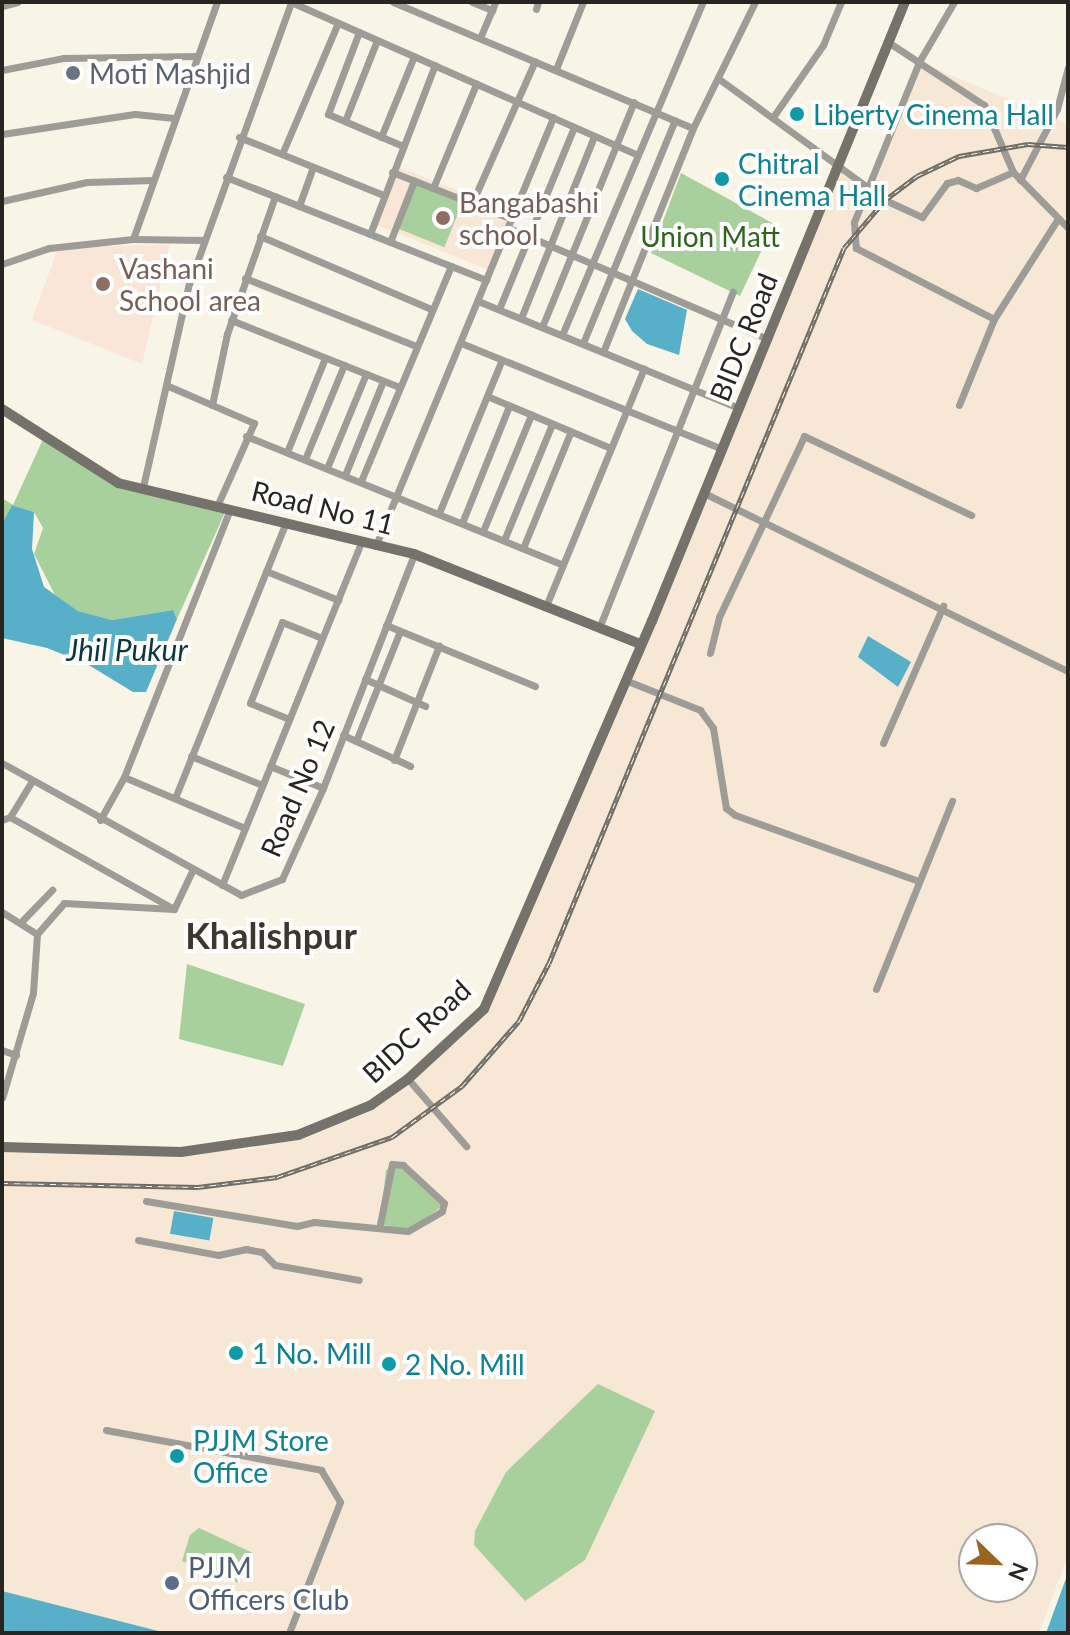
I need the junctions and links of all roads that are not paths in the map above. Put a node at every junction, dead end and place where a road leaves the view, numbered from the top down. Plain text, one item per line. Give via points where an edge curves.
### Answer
1 (18, 2) edge
2 (217, 2) edge
3 (291, 2) edge
4 (393, 2) edge
5 (472, 2) edge
6 (583, 2) edge
7 (703, 2) edge
8 (755, 2) edge
9 (841, 2) edge
10 (898, 2) edge
11 (905, 2) edge
12 (954, 2) edge
13 (406, 4) edge
14 (2, 6) edge
15 (494, 6) edge
16 (338, 23) junction
17 (359, 32) junction
18 (480, 38) junction
19 (377, 40) junction
20 (888, 42) junction
21 (197, 56) junction
22 (414, 56) junction
23 (535, 61) junction
24 (919, 62) junction
25 (435, 65) junction
26 (1068, 67) edge
27 (556, 69) junction
28 (2, 70) edge
29 (719, 79) junction
30 (476, 84) junction
31 (516, 101) junction
32 (634, 102) junction
33 (1057, 109) junction
34 (653, 110) junction
35 (1068, 114) edge
36 (553, 117) junction
37 (773, 117) junction
38 (174, 118) junction
39 (675, 120) junction
40 (345, 121) junction
41 (574, 127) junction
42 (693, 128) junction
43 (2, 134) edge
44 (594, 136) junction
45 (239, 137) junction
46 (381, 137) junction
47 (617, 145) junction
48 (403, 146) junction
49 (282, 154) junction
50 (636, 154) junction
51 (836, 162) junction
52 (313, 167) junction
53 (392, 172) junction
54 (1013, 172) junction
55 (226, 177) junction
56 (153, 180) junction
57 (1020, 180) junction
58 (414, 181) junction
59 (869, 185) junction
60 (433, 188) junction
61 (383, 195) junction
62 (275, 196) junction
63 (2, 201) edge
64 (472, 203) junction
65 (299, 206) junction
66 (1057, 220) junction
67 (511, 224) junction
68 (1068, 228) edge
69 (370, 234) junction
70 (260, 236) junction
71 (530, 236) junction
72 (133, 239) junction
73 (204, 240) junction
74 (390, 242) junction
75 (550, 245) junction
76 (573, 255) junction
77 (592, 263) junction
78 (2, 264) edge
79 (451, 266) junction
80 (612, 272) junction
81 (245, 278) junction
82 (486, 280) junction
83 (633, 281) junction
84 (733, 292) dead end
85 (478, 301) junction
86 (431, 309) junction
87 (499, 309) junction
88 (521, 318) junction
89 (720, 318) junction
90 (994, 319) junction
91 (231, 320) junction
92 (542, 327) junction
93 (562, 335) junction
94 (765, 337) junction
95 (461, 343) junction
96 (583, 343) junction
97 (416, 346) junction
98 (603, 352) junction
99 (325, 358) junction
100 (501, 362) dead end
101 (344, 365) junction
102 (644, 368) junction
103 (366, 374) junction
104 (383, 381) junction
105 (166, 385) junction
106 (399, 387) junction
107 (695, 389) junction
108 (487, 396) junction
109 (212, 405) junction
110 (959, 405) dead end
111 (509, 406) junction
112 (736, 407) junction
113 (2, 409) edge
114 (626, 410) junction
115 (531, 415) junction
116 (552, 424) junction
117 (677, 430) junction
118 (571, 431) junction
119 (246, 436) junction
120 (611, 448) junction
121 (720, 448) junction
122 (287, 452) junction
123 (305, 459) junction
124 (327, 468) junction
125 (345, 475) junction
126 (361, 481) junction
127 (143, 487) junction
128 (704, 493) junction
129 (396, 495) junction
130 (217, 506) junction
131 (230, 509) junction
132 (439, 513) junction
133 (971, 515) dead end
134 (766, 520) junction
135 (286, 522) junction
136 (462, 523) junction
137 (483, 531) junction
138 (504, 540) junction
139 (362, 541) junction
140 (376, 545) junction
141 (523, 548) junction
142 (414, 554) junction
143 (563, 565) junction
144 (266, 571) junction
145 (338, 600) junction
146 (546, 606) junction
147 (943, 606) junction
148 (386, 625) junction
149 (599, 628) junction
150 (400, 631) junction
151 (322, 638) junction
152 (640, 644) junction
153 (439, 646) junction
154 (710, 653) dead end
155 (1068, 671) edge
156 (365, 679) junction
157 (625, 680) junction
158 (379, 685) junction
159 (535, 686) dead end
160 (421, 704) junction
161 (289, 719) junction
162 (343, 735) junction
163 (356, 741) junction
164 (883, 743) dead end
165 (191, 756) junction
166 (394, 760) junction
167 (2, 763) edge
168 (270, 766) junction
169 (410, 766) dead end
170 (124, 777) junction
171 (32, 781) junction
172 (262, 785) junction
173 (323, 788) junction
174 (175, 798) junction
175 (952, 801) dead end
176 (6, 818) edge
177 (100, 820) junction
178 (245, 828) junction
179 (193, 869) junction
180 (918, 881) junction
181 (222, 885) junction
182 (52, 890) dead end
183 (174, 909) junction
184 (2, 912) edge
185 (21, 922) junction
186 (37, 934) junction
187 (876, 989) dead end
188 (2, 1050) edge
189 (16, 1055) junction
190 (408, 1079) junction
191 (2, 1098) edge
192 (466, 1146) dead end
193 (2, 1147) edge
194 (146, 1201) dead end
195 (380, 1224) junction
196 (138, 1240) dead end
197 (359, 1280) dead end
198 (106, 1430) dead end
199 (289, 1633) edge

1 - 14 street
2 - 21 street
3 - 16 street
3 - 45 street
4 - 13 street
5 - 15 street
6 - 27 street
7 - 34 street
8 - 29 street
9 - 37 street via 823,45
10 - 51 main road, BIDC Road
11 - 20 main road, BIDC Road
12 - 24 street
13 - 18 street
15 - 18 street
16 - 17 street
16 - 49 street
17 - 19 street
17 - 40 street via 328,114
18 - 23 street
19 - 22 street
19 - 40 street
20 - 24 street
20 - 51 main road, BIDC Road
21 - 28 street via 63,58
21 - 38 street
22 - 25 street
22 - 46 street
23 - 27 street
23 - 31 street
24 - 54 street via 984,105
24 - 59 street
25 - 30 street
25 - 48 street
26 - 33 street
27 - 32 street
29 - 37 street
29 - 42 street
30 - 31 street
30 - 60 street
31 - 36 street
31 - 64 street
32 - 34 street
32 - 47 street
33 - 35 street
33 - 57 street
34 - 39 street
34 - 50 street
36 - 41 street
36 - 67 street
37 - 51 street
38 - 43 street via 135,114
38 - 56 street
39 - 42 street
39 - 80 street
40 - 46 street
41 - 44 street
41 - 71 street
42 - 83 street
44 - 47 street
44 - 75 street
45 - 49 street
45 - 55 street
46 - 48 street
47 - 50 street
47 - 76 street
48 - 53 street
49 - 52 street
50 - 77 street
51 - 59 street
51 - 94 main road, BIDC Road
52 - 61 street
52 - 65 street
53 - 58 street
53 - 61 street
54 - 57 street
54 - 59 street via 976,188 958,180 947,183 922,217 885,200
55 - 62 street
55 - 73 street
56 - 63 street via 87,182
56 - 72 street
57 - 66 street
58 - 60 street
58 - 74 street
59 - 90 street via 854,222 856,248
60 - 64 street
61 - 69 street
62 - 65 street
62 - 70 street
64 - 67 street
65 - 69 street
66 - 68 street
66 - 90 street
67 - 71 street
67 - 82 street
69 - 74 street
70 - 81 street
70 - 86 street
71 - 75 street
71 - 87 street
72 - 73 street
72 - 78 street via 49,248
73 - 105 street
74 - 79 street
75 - 76 street
75 - 88 street
76 - 77 street
76 - 92 street
77 - 80 street
77 - 93 street
79 - 82 street
79 - 86 street
80 - 83 street
80 - 96 street
81 - 91 street
81 - 97 street
82 - 85 street
83 - 89 street
83 - 98 street
84 - 89 street
85 - 87 street
85 - 95 street
86 - 97 street
87 - 88 street
88 - 92 street
89 - 94 street
89 - 107 street
90 - 110 street
91 - 99 street
91 - 109 street
92 - 93 street
93 - 96 street
94 - 112 main road, BIDC Road
95 - 114 street
95 - 129 street
96 - 98 street
97 - 106 street
98 - 102 street
99 - 101 street
99 - 122 street
100 - 108 street
101 - 103 street
101 - 123 street
102 - 107 street
102 - 114 street
103 - 104 street
103 - 124 street
104 - 106 street
104 - 125 street
105 - 109 street
105 - 127 street
106 - 126 street
107 - 112 street
107 - 117 street
108 - 111 street
108 - 132 street
109 - 119 street via 254,423
111 - 115 street
111 - 136 street
112 - 121 main road, BIDC Road
113 - 127 main road, Road No 11 via 118,483
114 - 117 street
114 - 120 street
115 - 116 street
115 - 137 street
116 - 118 street
116 - 138 street
117 - 121 street
117 - 149 street
118 - 120 street
118 - 141 street
119 - 122 street
119 - 130 street
120 - 143 street
121 - 128 main road, BIDC Road
121 - 152 main road, BIDC Road
122 - 123 street
123 - 124 street
124 - 125 street
125 - 126 street
126 - 129 street
127 - 130 main road, Road No 11
128 - 134 street
128 - 152 main road, BIDC Road
129 - 132 street
129 - 140 street
130 - 131 main road, Road No 11
131 - 135 main road, Road No 11
131 - 170 street
132 - 136 street
133 - 134 street via 804,436
134 - 147 street
134 - 154 street via 719,617
135 - 139 main road, Road No 11
135 - 144 street
136 - 137 street
137 - 138 street
138 - 141 street
139 - 140 main road, Road No 11
139 - 145 street
140 - 142 main road, Road No 11
141 - 143 street
142 - 146 main road, Road No 11
142 - 148 street, Road No 12
143 - 146 street
144 - 145 street
144 - 165 street
145 - 151 street
146 - 149 main road, Road No 11
147 - 155 street
147 - 164 street
148 - 150 street
148 - 156 street, Road No 12
149 - 152 main road, Road No 11
150 - 153 street
150 - 158 street
151 - 161 street
151 - 161 street via 282,622 250,703
152 - 157 main road, BIDC Road
153 - 159 street
153 - 160 street
156 - 158 street
156 - 162 street, Road No 12
157 - 180 street via 700,710 713,728 726,808 735,815
157 - 190 main road, BIDC Road via 486,1005
158 - 160 street
158 - 163 street
160 - 166 street
161 - 168 street
162 - 163 street
162 - 173 street, Road No 12
163 - 166 street
165 - 172 street
165 - 174 street
166 - 169 street
167 - 171 street, Road No 12
168 - 172 street
168 - 173 street
170 - 174 street
170 - 177 street
171 - 176 street
171 - 177 street, Road No 12
172 - 178 street
173 - 181 street, Road No 12 via 282,879 241,895
174 - 178 street
175 - 180 street
176 - 183 street
177 - 179 street, Road No 12
178 - 181 street
179 - 181 street, Road No 12
179 - 183 street
180 - 187 street
182 - 185 street
183 - 186 street via 64,903
184 - 185 street
185 - 186 street
186 - 189 street via 33,993
188 - 189 street
189 - 191 street
190 - 192 street
190 - 193 main road, BIDC Road via 361,1110 298,1135 240,1145 181,1152
194 - 195 street via 297,1226 314,1222 361,1230
195 - 195 street via 392,1164 403,1165 444,1203 442,1211 408,1231
196 - 197 street via 218,1255 246,1249 262,1252 275,1265
198 - 199 street via 321,1470 340,1502

